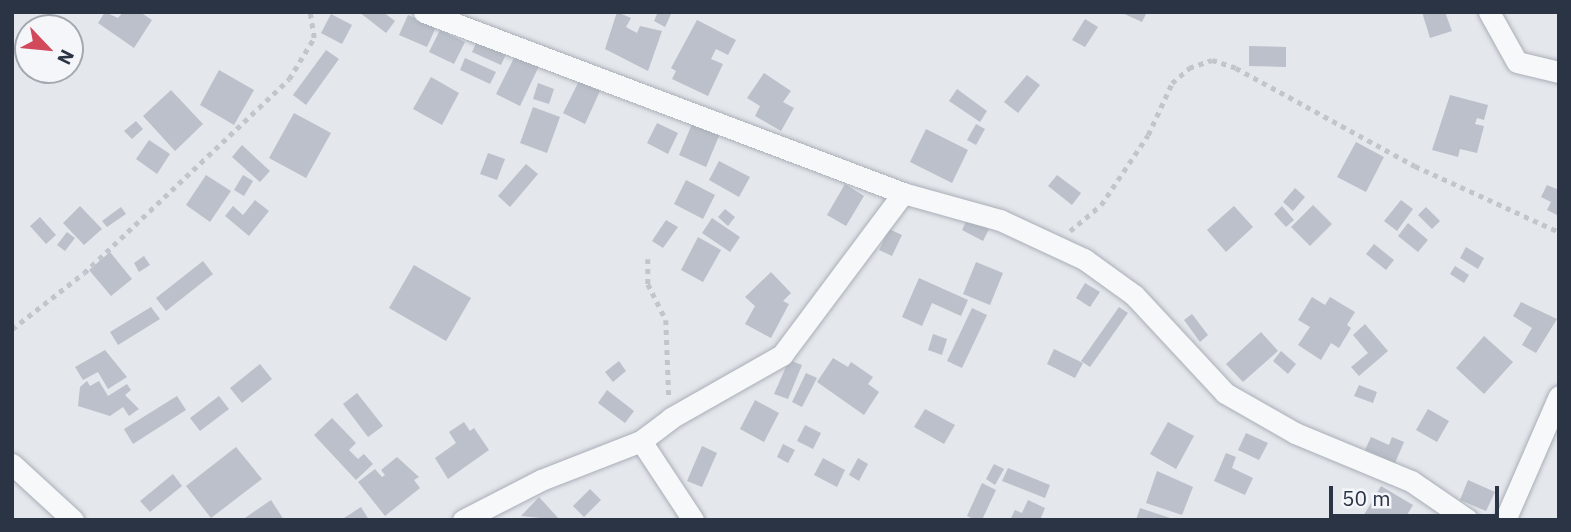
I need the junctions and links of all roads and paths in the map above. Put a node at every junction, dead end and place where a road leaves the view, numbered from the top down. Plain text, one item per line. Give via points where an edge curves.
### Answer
1 (310, 12) edge
2 (424, 12) edge
3 (1489, 12) edge
4 (1559, 72) edge
5 (903, 193) junction
6 (1559, 232) edge
7 (1054, 245) junction
8 (648, 259) dead end
9 (12, 329) edge
10 (1559, 396) edge
11 (671, 418) junction
12 (641, 441) junction
13 (12, 464) edge
14 (73, 520) edge
15 (463, 520) edge
16 (693, 520) edge
17 (1468, 520) edge
18 (1505, 520) edge

1 - 9 path via 314,38 289,79 84,274
2 - 5 street
3 - 4 street via 1517,62
5 - 7 street via 1000,220
5 - 11 street via 782,355
6 - 7 path via 1415,166 1236,68 1212,60 1189,68 1172,83 1148,135 1101,205
7 - 17 street via 1084,259 1134,295 1206,376 1253,412 1411,481
8 - 11 path via 648,284 667,320
10 - 18 street
11 - 12 street
12 - 15 street via 541,480
12 - 16 street
13 - 14 street

